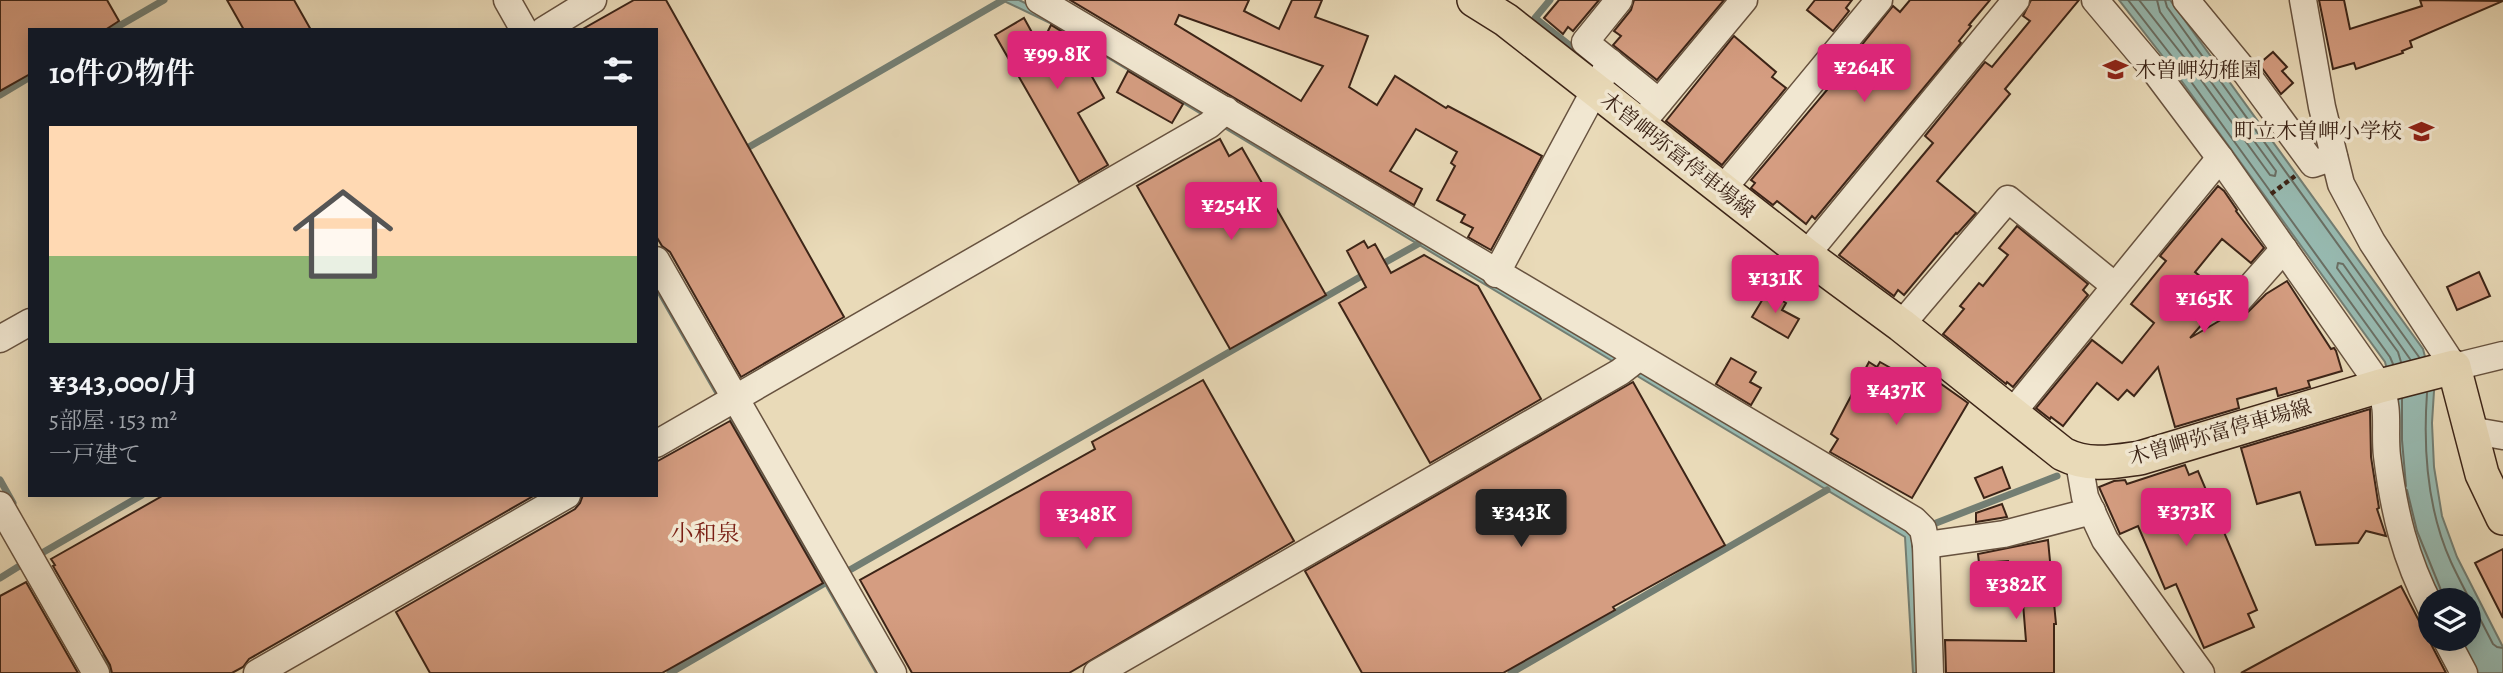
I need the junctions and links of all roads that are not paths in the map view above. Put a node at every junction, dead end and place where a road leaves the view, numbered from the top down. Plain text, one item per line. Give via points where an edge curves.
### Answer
1 (507, 0) edge
2 (593, 0) edge
3 (1039, 0) edge
4 (1474, 0) edge
5 (1619, 0) edge
6 (1744, 0) edge
7 (1878, 0) edge
8 (2016, 0) edge
9 (2095, 0) edge
10 (2186, 0) edge
11 (2303, 0) edge
12 (523, 28) edge
13 (547, 28) edge
14 (1602, 76) junction
15 (1649, 113) junction
16 (1219, 116) junction
17 (2334, 157) junction
18 (2220, 158) junction
19 (1723, 190) junction
20 (2284, 250) junction
21 (1806, 255) junction
22 (658, 264) edge
23 (1496, 274) junction
24 (2115, 286) junction
25 (2238, 301) dead end
26 (28, 323) edge
27 (1902, 325) junction
28 (0, 339) edge
29 (2503, 355) edge
30 (1631, 364) junction
31 (2449, 369) junction
32 (2383, 386) junction
33 (729, 402) junction
34 (2012, 413) junction
35 (2469, 430) junction
36 (2503, 436) edge
37 (658, 443) edge
38 (2079, 462) junction
39 (564, 497) edge
40 (0, 505) edge
41 (2092, 511) junction
42 (2503, 518) edge
43 (1926, 545) junction
44 (2421, 588) edge
45 (2452, 651) edge
46 (96, 673) edge
47 (257, 673) edge
48 (893, 673) edge
49 (1097, 673) edge
50 (1930, 673) edge
51 (2201, 673) edge
52 (2464, 673) edge

1 - 12 street
2 - 13 street
3 - 16 street
4 - 14 main road, 木曽岬弥富停車場線
5 - 14 street via 1585,42
6 - 15 street
7 - 19 street
8 - 21 street
9 - 18 street
10 - 17 street via 2313,164
11 - 17 street
14 - 15 main road, 木曽岬弥富停車場線
14 - 23 street
15 - 19 main road, 木曽岬弥富停車場線
16 - 23 street
16 - 33 street
17 - 31 street via 2341,184 2372,242
18 - 20 street
18 - 24 street
19 - 21 main road, 木曽岬弥富停車場線
20 - 25 street
20 - 32 street
21 - 27 main road, 木曽岬弥富停車場線
22 - 33 street
23 - 30 street
24 - 27 street via 2008,200
24 - 34 street
26 - 28 street
27 - 34 main road, 木曽岬弥富停車場線
29 - 31 street
30 - 43 street via 1914,520 1923,529
30 - 49 street
31 - 32 main road, 木曽岬弥富停車場線
31 - 35 main road
32 - 38 main road, 木曽岬弥富停車場線 via 2140,458
32 - 44 street via 2391,491 2400,535
33 - 37 street
33 - 48 street
34 - 38 main road, 木曽岬弥富停車場線
35 - 36 street
35 - 42 main road via 2482,474
38 - 41 street
39 - 47 street
40 - 46 street
41 - 43 street via 2004,534
41 - 51 street via 2105,540
43 - 50 street
45 - 52 street

